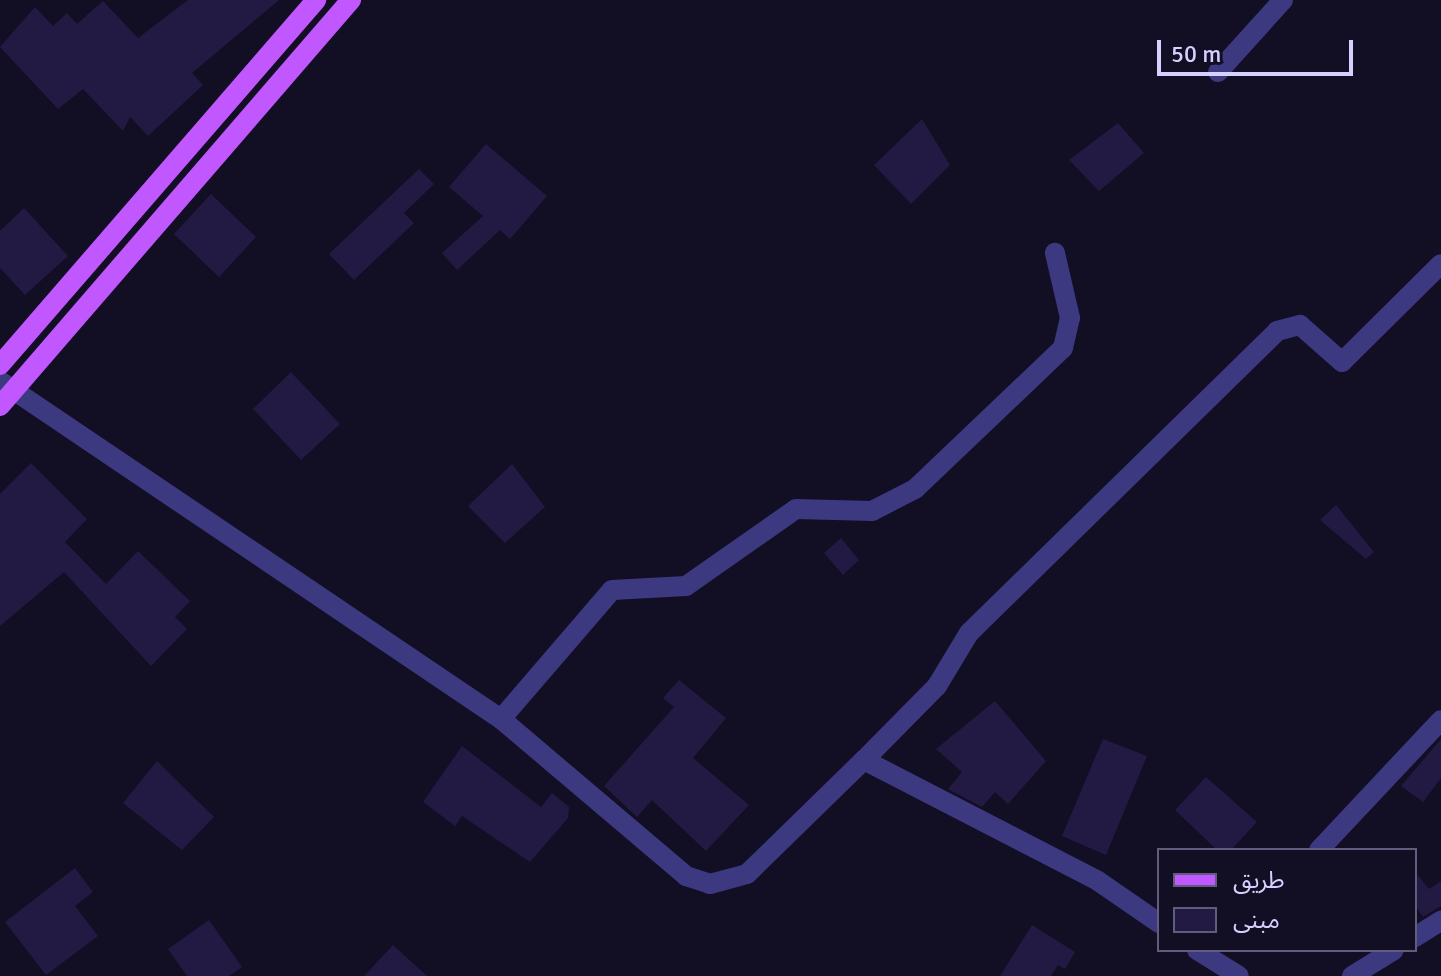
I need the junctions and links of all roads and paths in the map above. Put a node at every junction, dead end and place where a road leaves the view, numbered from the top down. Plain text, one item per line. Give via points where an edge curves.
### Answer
1 (316, 0) edge
2 (351, 0) edge
3 (1283, 0) edge
4 (1218, 72) dead end
5 (1055, 253) dead end
6 (1441, 264) edge
7 (0, 365) edge
8 (6, 385) edge
9 (0, 406) edge
10 (501, 719) junction
11 (1441, 720) edge
12 (864, 760) junction
13 (1321, 848) edge
14 (1157, 919) edge
15 (1441, 921) edge
16 (1417, 936) edge
17 (1200, 952) edge
18 (1391, 952) edge
19 (1239, 976) edge
20 (1352, 976) edge

1 - 7 main road
2 - 8 main road
3 - 4 street
5 - 10 street via 1070,318 1063,348 915,489 872,511 796,509 686,586 612,590
6 - 12 street via 1342,362 1300,325 1277,331 969,633 937,686
8 - 9 main road
8 - 10 street
10 - 12 street via 686,876 710,884 747,874
11 - 13 street
12 - 14 street via 1098,881
15 - 16 street
17 - 19 street
18 - 20 street

